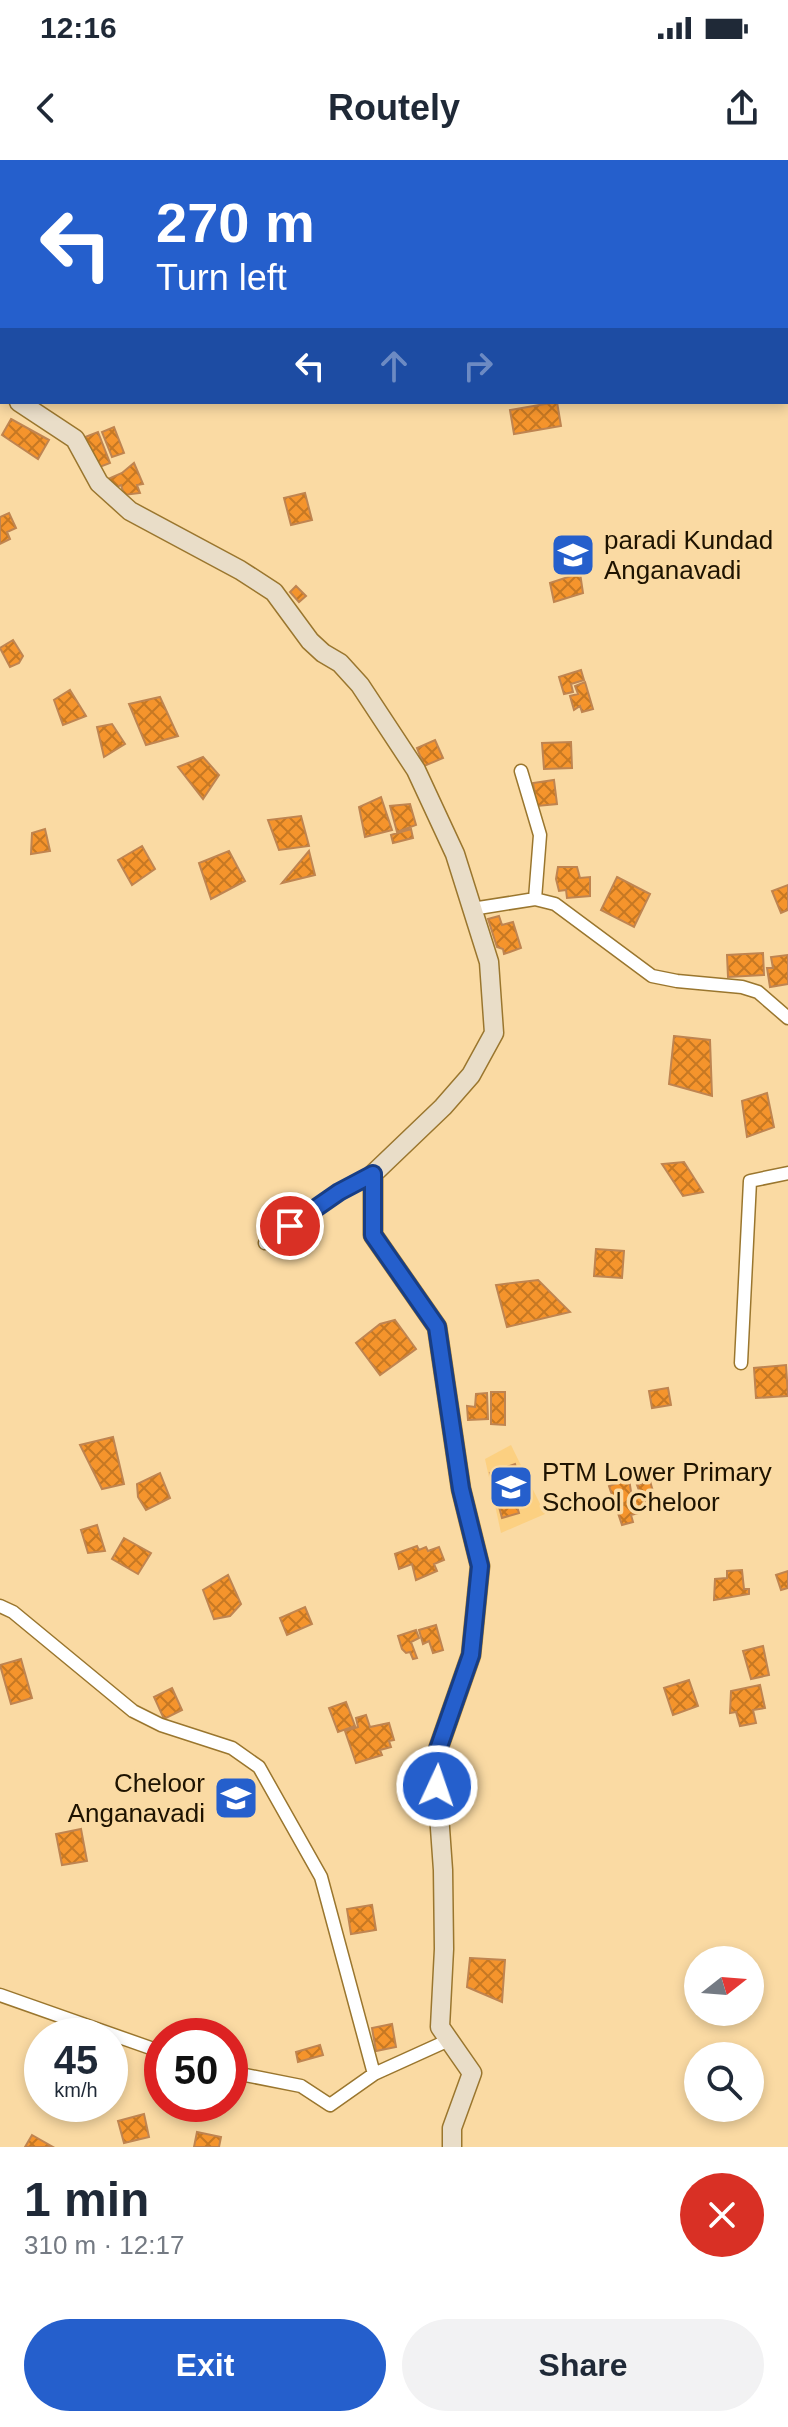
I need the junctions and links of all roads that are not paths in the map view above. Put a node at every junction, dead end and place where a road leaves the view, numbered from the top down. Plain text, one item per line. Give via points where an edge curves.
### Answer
1 (22, 404) edge
2 (521, 771) dead end
3 (535, 899) junction
4 (472, 909) junction
5 (788, 1018) edge
6 (788, 1173) edge
7 (373, 1174) junction
8 (265, 1243) dead end
9 (741, 1363) dead end
10 (0, 1606) edge
11 (0, 1995) edge
12 (449, 2040) junction
13 (144, 2046) edge
14 (374, 2074) junction
15 (248, 2076) edge
16 (452, 2147) edge

1 - 4 main road via 75,439 99,483 130,511 274,592 310,641 350,674 416,770 455,854
2 - 3 street via 540,835
3 - 4 street
3 - 5 street via 555,904 652,976 742,987 758,992
4 - 7 main road via 489,962 494,1033 471,1075
6 - 9 street via 750,1181
7 - 8 street
7 - 12 main road via 373,1235 437,1327 461,1489 480,1566 471,1655 435,1758 443,1870 440,2027
10 - 14 street via 133,1711 232,1748 259,1767 321,1877
11 - 13 street
12 - 14 street
12 - 16 main road via 472,2073 452,2128
14 - 15 street via 330,2105 301,2086

